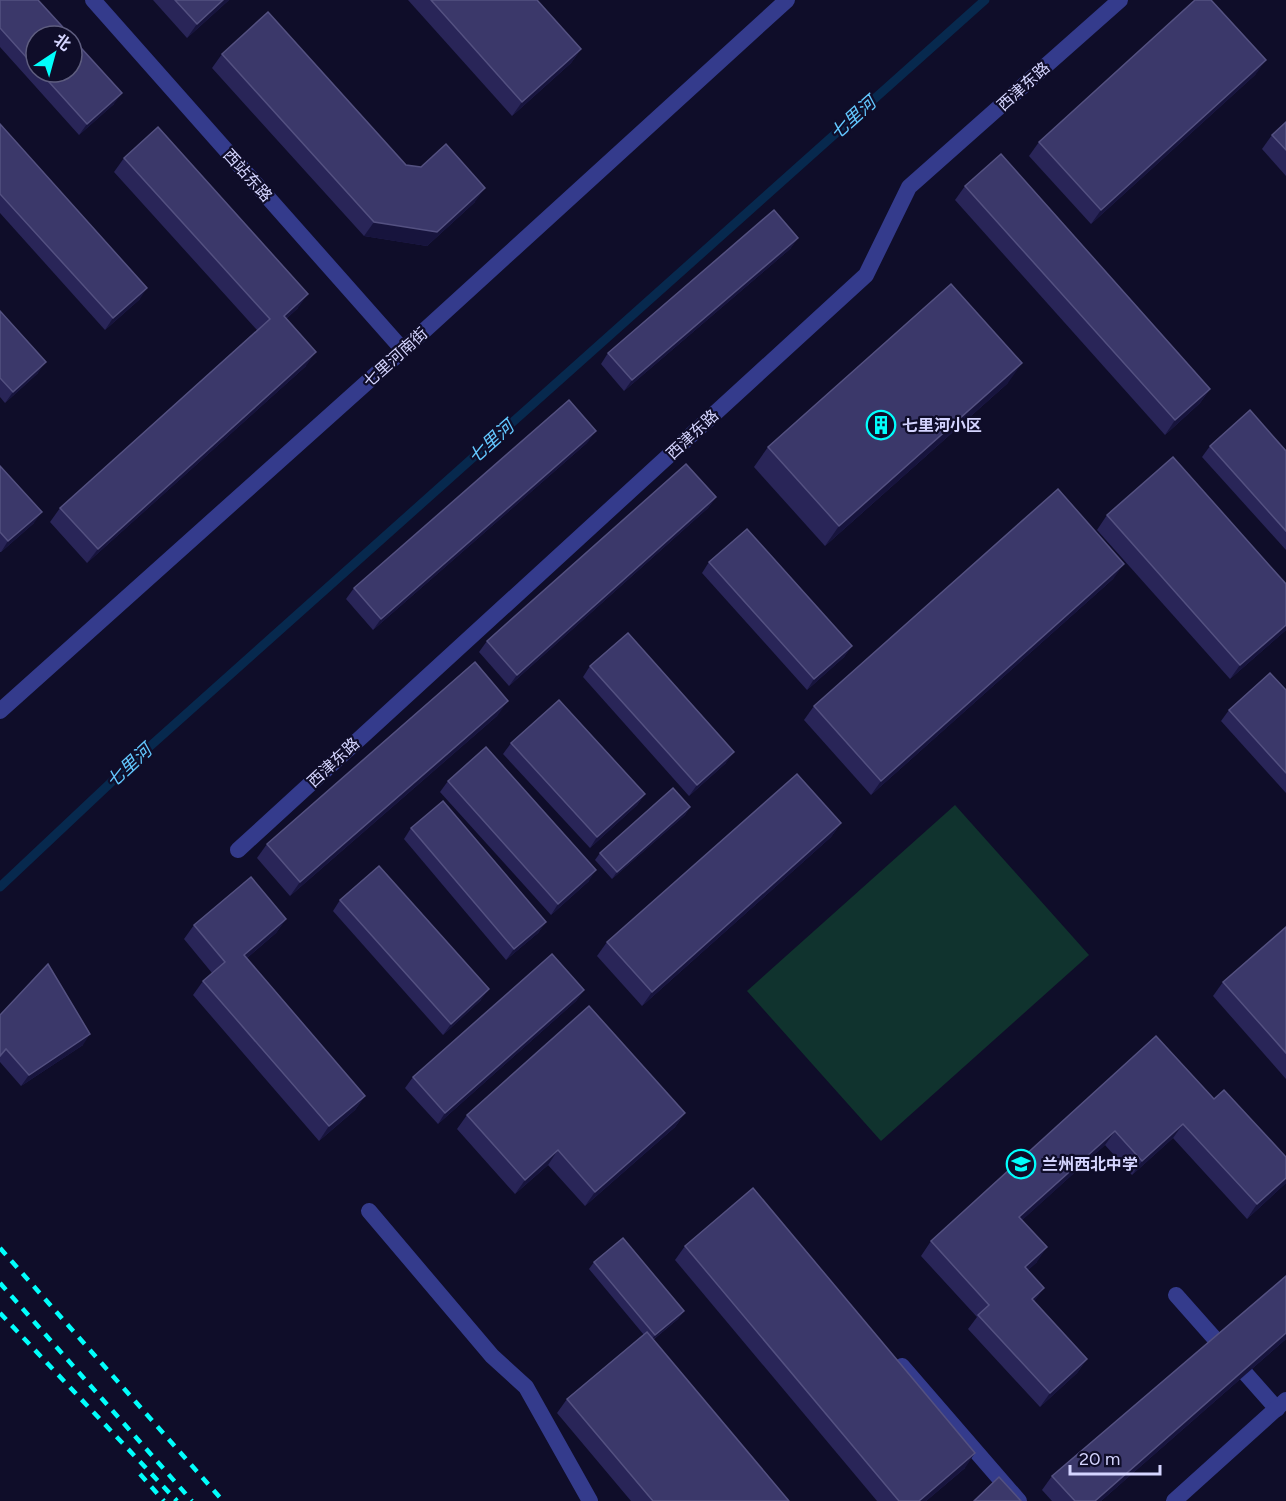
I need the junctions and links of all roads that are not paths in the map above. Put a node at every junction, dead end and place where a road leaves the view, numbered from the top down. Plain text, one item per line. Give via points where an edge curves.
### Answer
1 (93, 0) edge
2 (787, 0) edge
3 (1120, 0) edge
4 (403, 350) junction
5 (0, 711) edge
6 (238, 850) dead end
7 (369, 1211) dead end
8 (1176, 1295) dead end
9 (888, 1350) edge
10 (1281, 1404) edge
11 (590, 1501) edge
12 (1019, 1501) edge
13 (1174, 1501) edge

1 - 4 street, 西站东路
2 - 4 street, 七里河南街
3 - 6 street, 西津东路 via 909,187 866,275
4 - 5 street, 七里河南街
7 - 11 street via 492,1356 526,1387
8 - 10 street
9 - 12 street
10 - 13 street

